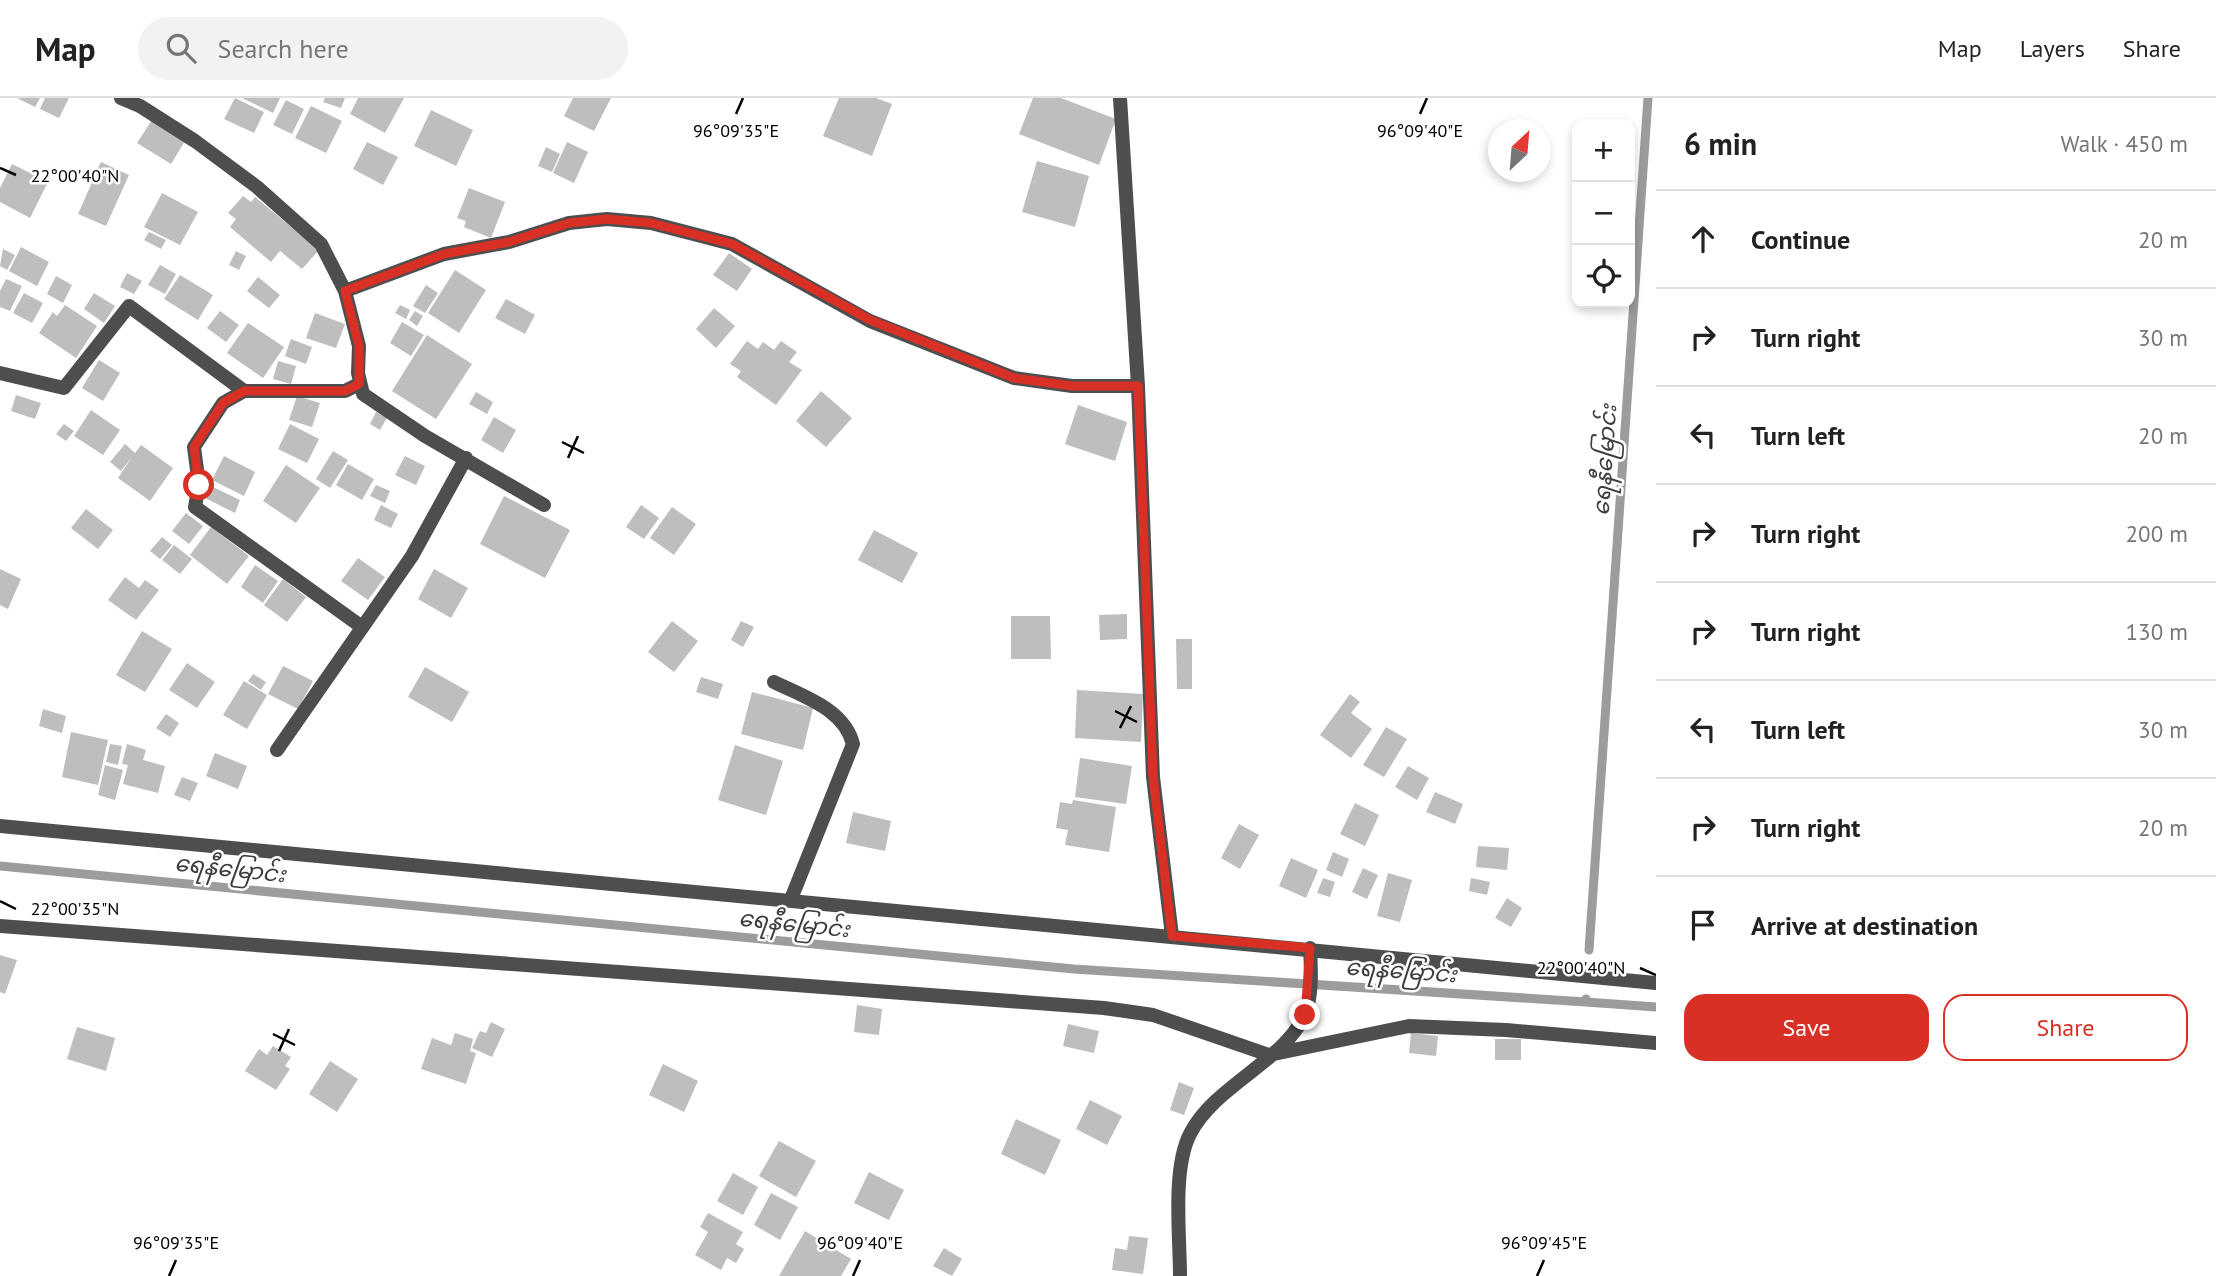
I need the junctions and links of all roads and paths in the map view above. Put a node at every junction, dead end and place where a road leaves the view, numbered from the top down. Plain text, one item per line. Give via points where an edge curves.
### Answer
1 (121, 98) edge
2 (1121, 98) edge
3 (345, 291) junction
4 (0, 373) edge
5 (359, 384) junction
6 (1138, 386) junction
7 (244, 391) junction
8 (466, 458) junction
9 (544, 505) dead end
10 (362, 627) junction
11 (774, 681) dead end
12 (277, 750) dead end
13 (0, 826) edge
14 (792, 899) junction
15 (0, 926) edge
16 (1172, 936) junction
17 (1310, 948) junction
18 (1656, 982) edge
19 (1656, 1043) edge
20 (1269, 1055) junction
21 (1180, 1276) edge

1 - 3 street via 195,141 257,187 321,244
2 - 6 street
3 - 5 street via 359,346
3 - 6 street via 444,254 509,242 569,223 607,219 651,223 732,244 870,320 1014,378 1072,386
4 - 7 street via 64,388 129,306
5 - 7 street via 345,391
5 - 8 street via 363,394 377,404
6 - 16 street via 1153,777
7 - 10 street via 223,403 194,447 199,485 195,507
8 - 9 street
8 - 10 street via 412,556
10 - 12 street
11 - 14 street via 838,718 849,729 853,744
13 - 14 street
14 - 16 street
15 - 20 street via 1104,1008 1153,1016
16 - 17 street
17 - 18 street
17 - 20 street via 1305,1015 1292,1035
19 - 20 street via 1409,1026
20 - 21 street via 1214,1102 1190,1133 1181,1161

